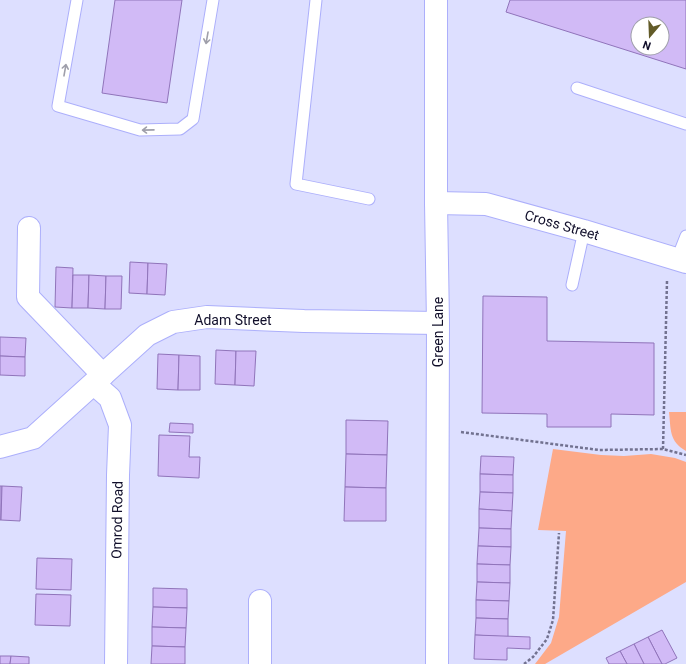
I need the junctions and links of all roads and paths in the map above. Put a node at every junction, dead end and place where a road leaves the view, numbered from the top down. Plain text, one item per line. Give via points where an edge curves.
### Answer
1 (77, 0) edge
2 (214, 0) edge
3 (316, 0) edge
4 (436, 0) edge
5 (577, 88) dead end
6 (686, 124) edge
7 (369, 199) dead end
8 (436, 203) junction
9 (29, 228) dead end
10 (584, 231) junction
11 (686, 236) edge
12 (681, 261) edge
13 (572, 285) dead end
14 (438, 323) junction
15 (98, 380) junction
16 (438, 429) junction
17 (0, 447) edge
18 (663, 449) junction
19 (686, 455) edge
20 (560, 533) dead end
21 (260, 601) dead end
22 (116, 664) edge
23 (260, 664) edge
24 (437, 664) edge
25 (524, 664) edge

2 -> 1 lane via 193,119 180,129 140,130 58,106
3 - 7 lane via 296,184
4 - 8 street, Green Lane
5 - 6 lane
8 - 10 street, Cross Street via 486,204
8 - 14 street, Green Lane
9 - 15 street, Omrod Road via 28,297
10 - 12 street, Cross Street
10 - 13 lane
11 - 12 lane
12 - 18 path via 667,282
14 - 15 street, Adam Street via 208,318 173,322 147,335
14 - 16 street, Green Lane
15 - 17 street, Adam Street via 33,438
15 - 22 street, Omrod Road via 110,398 120,425
16 - 18 path via 599,450
16 - 24 street, Green Lane
18 - 19 path
20 - 25 path via 553,620 547,639
21 - 23 street

